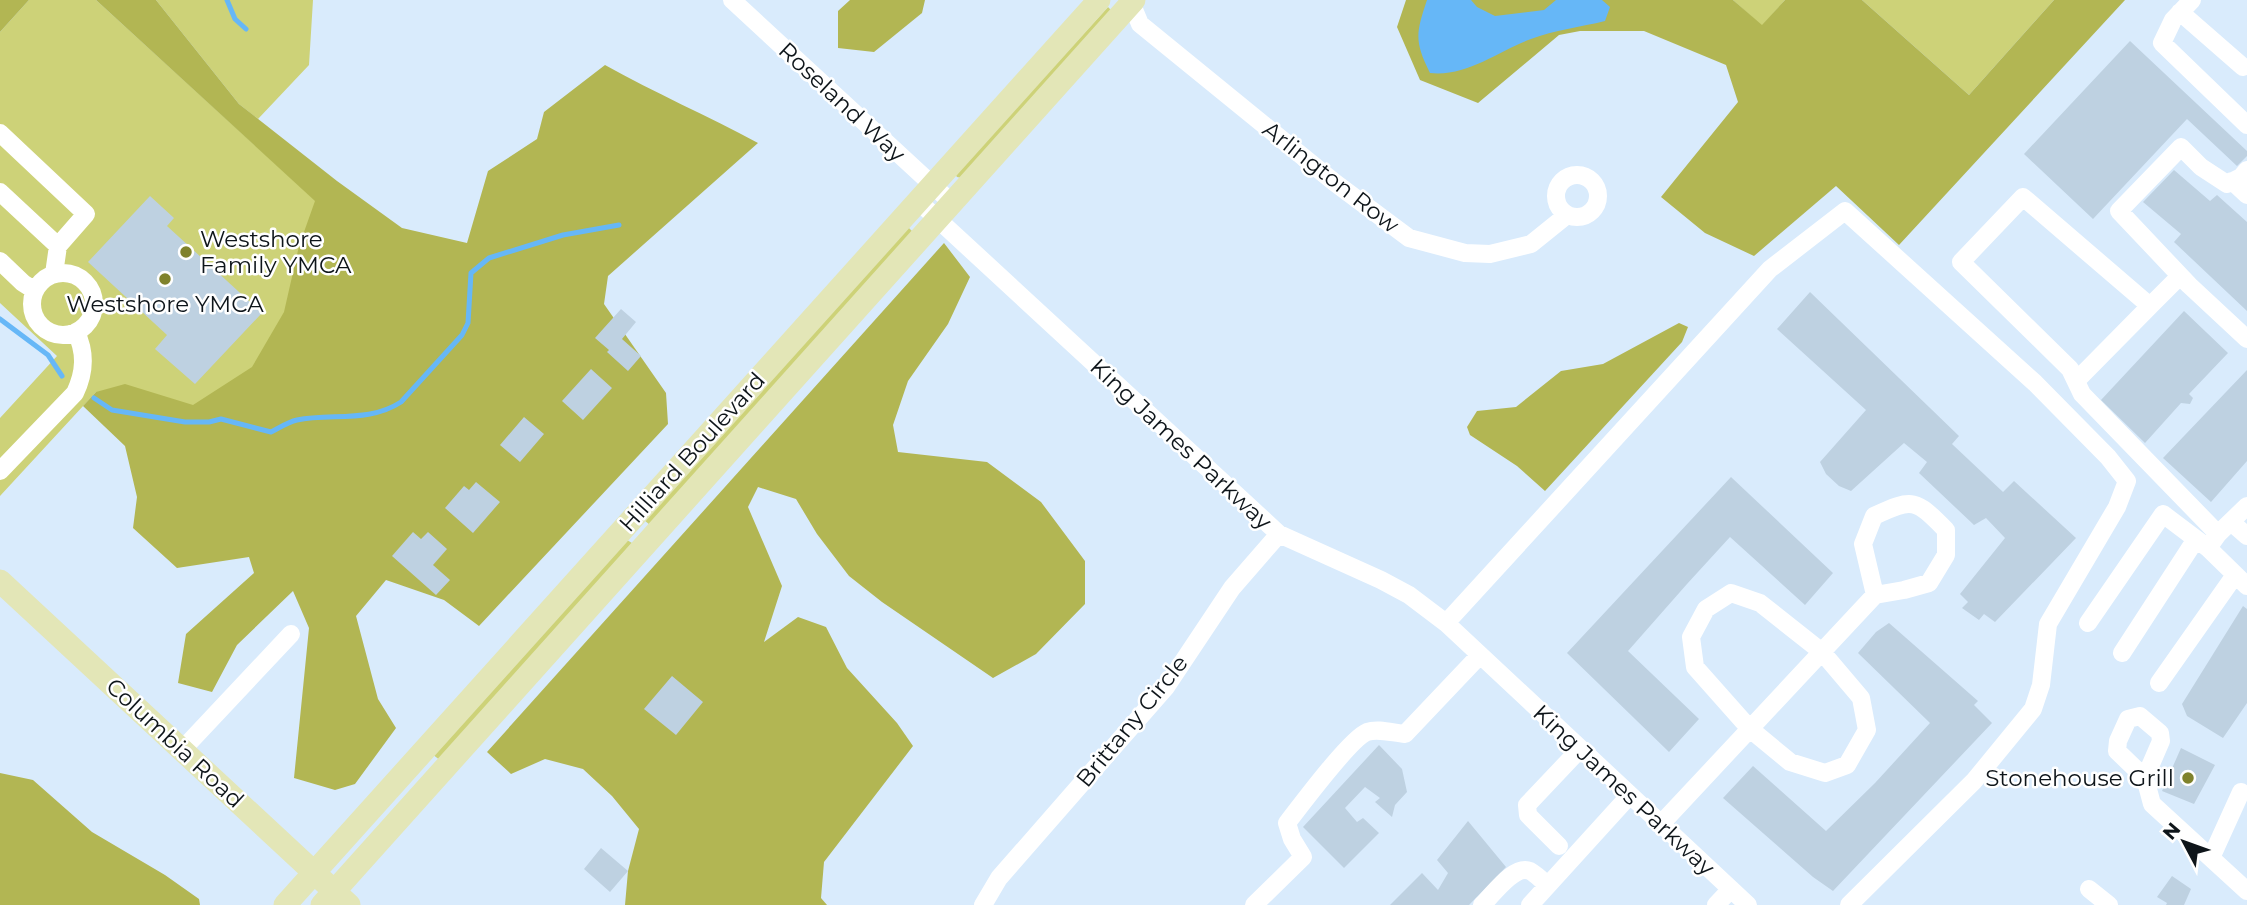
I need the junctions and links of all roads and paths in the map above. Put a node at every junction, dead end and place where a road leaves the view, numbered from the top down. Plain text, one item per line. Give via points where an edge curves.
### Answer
1 (732, 0) edge
2 (1099, 0) edge
3 (1132, 1) edge
4 (2186, 6) edge
5 (2246, 66) edge
6 (2247, 125) edge
7 (0, 133) edge
8 (2240, 176) edge
9 (0, 192) edge
10 (924, 193) junction
11 (2247, 195) edge
12 (945, 211) junction
13 (1567, 215) dead end
14 (58, 246) junction
15 (0, 261) edge
16 (54, 274) junction
17 (2180, 276) junction
18 (34, 290) junction
19 (2150, 306) junction
20 (76, 332) junction
21 (2247, 339) edge
22 (2076, 381) junction
23 (0, 471) edge
24 (2247, 506) edge
25 (1279, 534) junction
26 (2213, 536) junction
27 (2247, 536) edge
28 (2241, 581) edge
29 (0, 582) edge
30 (1874, 595) junction
31 (1446, 623) junction
32 (2088, 623) dead end
33 (292, 634) dead end
34 (1822, 652) junction
35 (2122, 653) dead end
36 (1480, 655) junction
37 (2159, 683) dead end
38 (1750, 729) junction
39 (1580, 749) junction
40 (182, 750) junction
41 (2145, 778) dead end
42 (2241, 792) dead end
43 (1630, 795) junction
44 (1660, 824) junction
45 (1559, 846) dead end
46 (2211, 858) junction
47 (315, 873) junction
48 (1548, 885) junction
49 (1731, 889) junction
50 (2089, 890) dead end
51 (2247, 891) edge
52 (335, 900) edge
53 (285, 905) edge
54 (983, 905) edge
55 (1254, 905) edge
56 (1482, 905) edge
57 (1530, 905) edge
58 (1716, 905) edge
59 (1748, 905) edge
60 (1849, 905) edge
61 (2109, 905) edge

1 - 10 street, Roseland Way
2 - 10 main road, Hilliard Boulevard
3 - 12 main road, Hilliard Boulevard
3 - 13 street, Arlington Row via 1140,24 1409,238 1465,253 1500,253 1531,244
4 - 5 street
4 - 6 street via 2162,43
7 - 14 street via 86,214
8 - 11 street
8 - 17 street via 2227,184 2181,147 2119,211
9 - 14 street
10 - 12 street, Roseland Way
10 - 47 main road, Hilliard Boulevard
12 - 25 street, King James Parkway
12 - 52 main road, Hilliard Boulevard
14 - 16 street
15 - 18 street
16 - 18 street
16 - 20 street via 75,275 90,289 90,318
17 - 19 street
17 - 21 street
18 - 20 street via 32,304 38,323 55,334
19 - 22 street
19 - 22 street via 2023,197 1961,262 2070,369
20 - 23 street via 84,362 75,393
22 - 26 street via 2082,394
24 - 26 street
25 - 31 street, King James Parkway via 1381,580
25 - 54 street, Brittany Circle via 1232,588 1166,687 999,878
26 - 27 street
26 - 28 street
26 - 32 street via 2162,514
26 - 35 street
28 - 37 street
29 - 40 main road, Columbia Road
30 - 30 street via 1929,583 1945,555 1946,530 1922,506 1900,503 1874,516 1863,544
30 - 34 street
31 - 36 street, King James Parkway
31 - 60 street via 1761,279 1845,211 2035,383 2127,481 2117,507 2048,624 2041,685 2033,709 1974,781
33 - 40 street
34 - 38 street
34 - 38 street via 1861,698 1867,730 1847,765 1825,773 1790,762
34 - 38 street via 1760,603 1731,593 1706,609 1691,637 1695,667
36 - 39 street, King James Parkway
36 - 55 street via 1405,734 1364,733 1330,768 1287,822 1303,857
38 - 44 street
39 - 43 street, King James Parkway
39 - 45 street via 1527,805 1528,815
40 - 47 main road, Columbia Road
41 - 46 street via 2152,804
42 - 46 street
43 - 44 street, King James Parkway
43 - 48 street
44 - 49 street, King James Parkway
46 - 51 street
47 - 52 main road, Columbia Road
47 - 53 main road, Hilliard Boulevard
48 - 56 street via 1529,870 1520,870
48 - 57 street
49 - 58 street
49 - 59 street, King James Parkway
50 - 61 street

